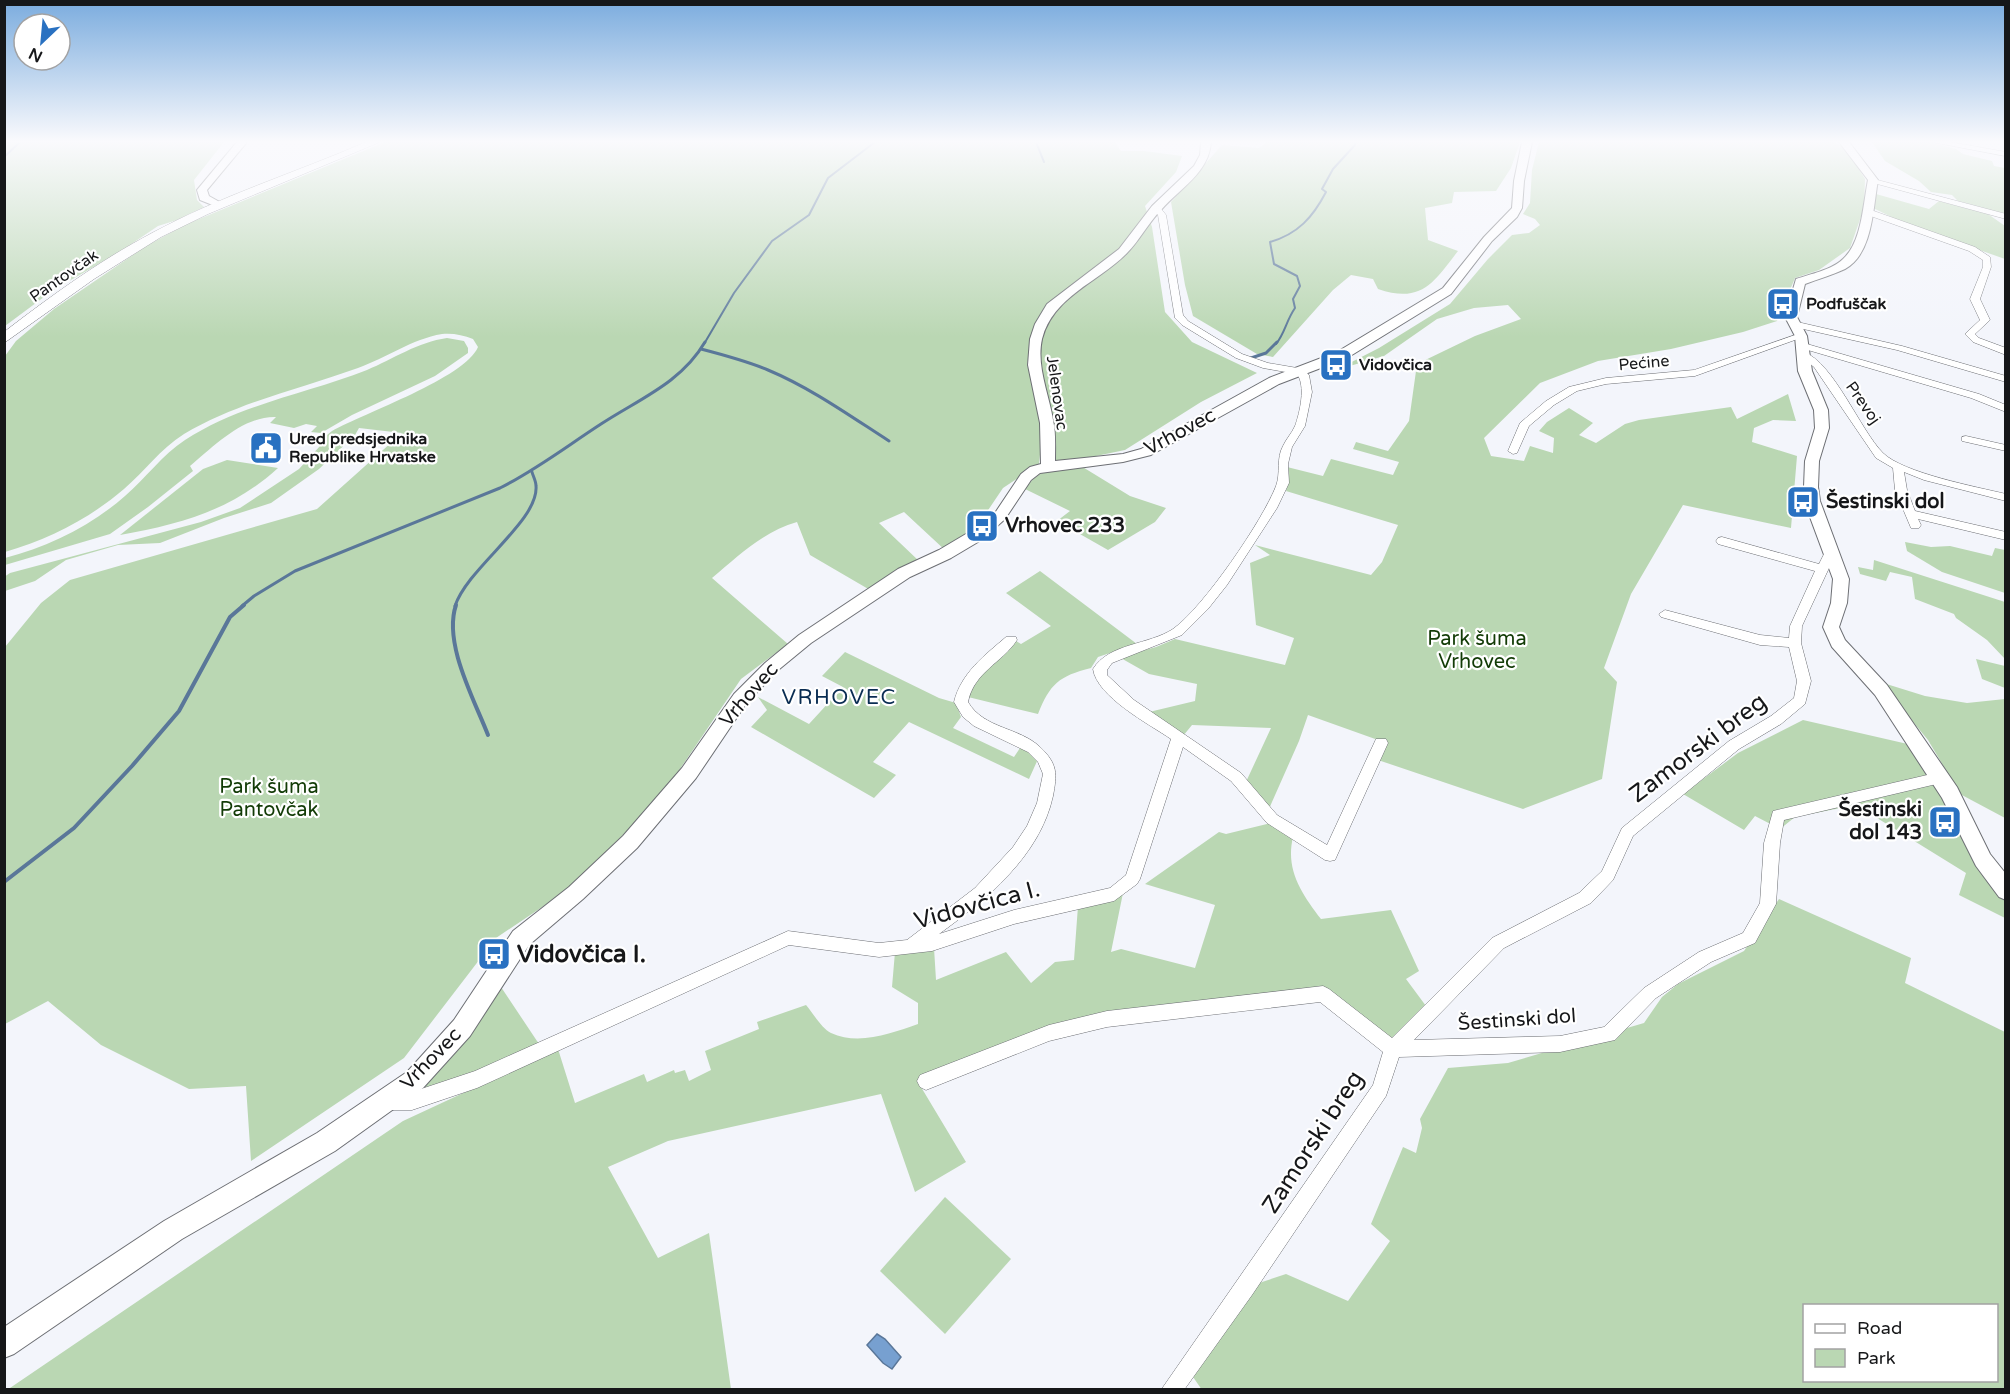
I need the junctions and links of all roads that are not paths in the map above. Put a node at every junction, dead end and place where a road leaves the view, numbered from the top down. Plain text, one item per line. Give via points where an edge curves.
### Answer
1 (216, 207) edge
2 (1517, 207) edge
3 (1869, 207) edge
4 (1970, 207) edge
5 (1156, 208) joint
6 (1868, 212) junction
7 (2006, 217) edge
8 (1793, 324) junction
9 (4, 339) edge
10 (1803, 345) junction
11 (2006, 352) edge
12 (1300, 371) junction
13 (2006, 380) edge
14 (2006, 409) edge
15 (1966, 440) dead end
16 (2006, 448) edge
17 (1513, 451) dead end
18 (1048, 466) junction
19 (1898, 466) junction
20 (2006, 498) edge
21 (1910, 513) junction
22 (1915, 525) dead end
23 (2006, 536) edge
24 (1722, 541) dead end
25 (1826, 561) junction
26 (1665, 614) dead end
27 (1011, 640) dead end
28 (1795, 644) junction
29 (1179, 737) junction
30 (1381, 743) dead end
31 (1940, 778) junction
32 (2006, 891) edge
33 (909, 947) junction
34 (1393, 1048) junction
35 (926, 1080) dead end
36 (388, 1101) junction
37 (4, 1344) edge
38 (1171, 1389) edge

1 - 9 main road, Pantovčak via 126,253
2 - 12 street, Vrhovec via 1447,291 1342,356
3 - 6 street
4 - 7 street
5 - 12 street via 1162,215 1178,316 1239,356 1266,366
5 - 18 street, Jelenovac via 1123,251 1051,307 1039,328 1033,358 1048,427
6 - 8 street via 1862,241 1848,261 1800,282 1791,313
6 - 11 street via 1987,259 1975,299 1985,320 1970,334
8 - 10 street
8 - 13 street via 1899,348
10 - 14 street via 1975,396
10 - 17 street, Pećine via 1695,373 1606,381 1573,389 1524,425
10 - 19 street, Prevoj via 1880,456
10 - 25 street via 1805,370 1821,410 1822,428 1812,461 1810,487
12 - 18 street, Vrhovec via 1274,381 1146,452
12 - 29 street via 1307,392 1300,426 1287,447 1283,483 1223,582 1177,632 1107,660 1100,669 1101,676 1129,704
15 - 16 street
18 - 36 street, Vrhovec via 1026,477 1007,508 977,535 904,573 805,639 771,667 734,707 657,813 600,871 521,938 449,1044 415,1080
19 - 20 street, Prevoj
19 - 21 street via 1901,490
21 - 22 street
21 - 23 street
24 - 25 street
25 - 28 street, Zamorski breg via 1796,626
25 - 31 street via 1841,579 1831,627 1838,643 1881,690
26 - 28 street via 1760,640
27 - 33 street via 984,664 964,689 961,702 968,716 1040,753 1050,774 1039,815 1026,842 1004,870 954,916
28 - 34 street, Zamorski breg via 1804,681 1800,700 1776,720 1734,745 1627,832 1608,876 1586,898 1498,943
29 - 30 street via 1236,777 1272,819 1330,855
29 - 33 street, Vidovčica I. via 1136,869 1123,889 1014,917 932,944
31 - 32 street via 1983,860
31 - 34 street, Šestinski dol via 1778,815 1768,904 1749,938 1705,957 1650,993 1609,1034 1560,1044
33 - 36 street, Vidovčica I. via 879,950 788,938 477,1079 412,1101
34 - 35 street via 1323,994 1107,1019 1049,1033
34 - 38 street, Zamorski breg via 1380,1090
36 - 37 street, Vrhovec via 326,1142 173,1230

